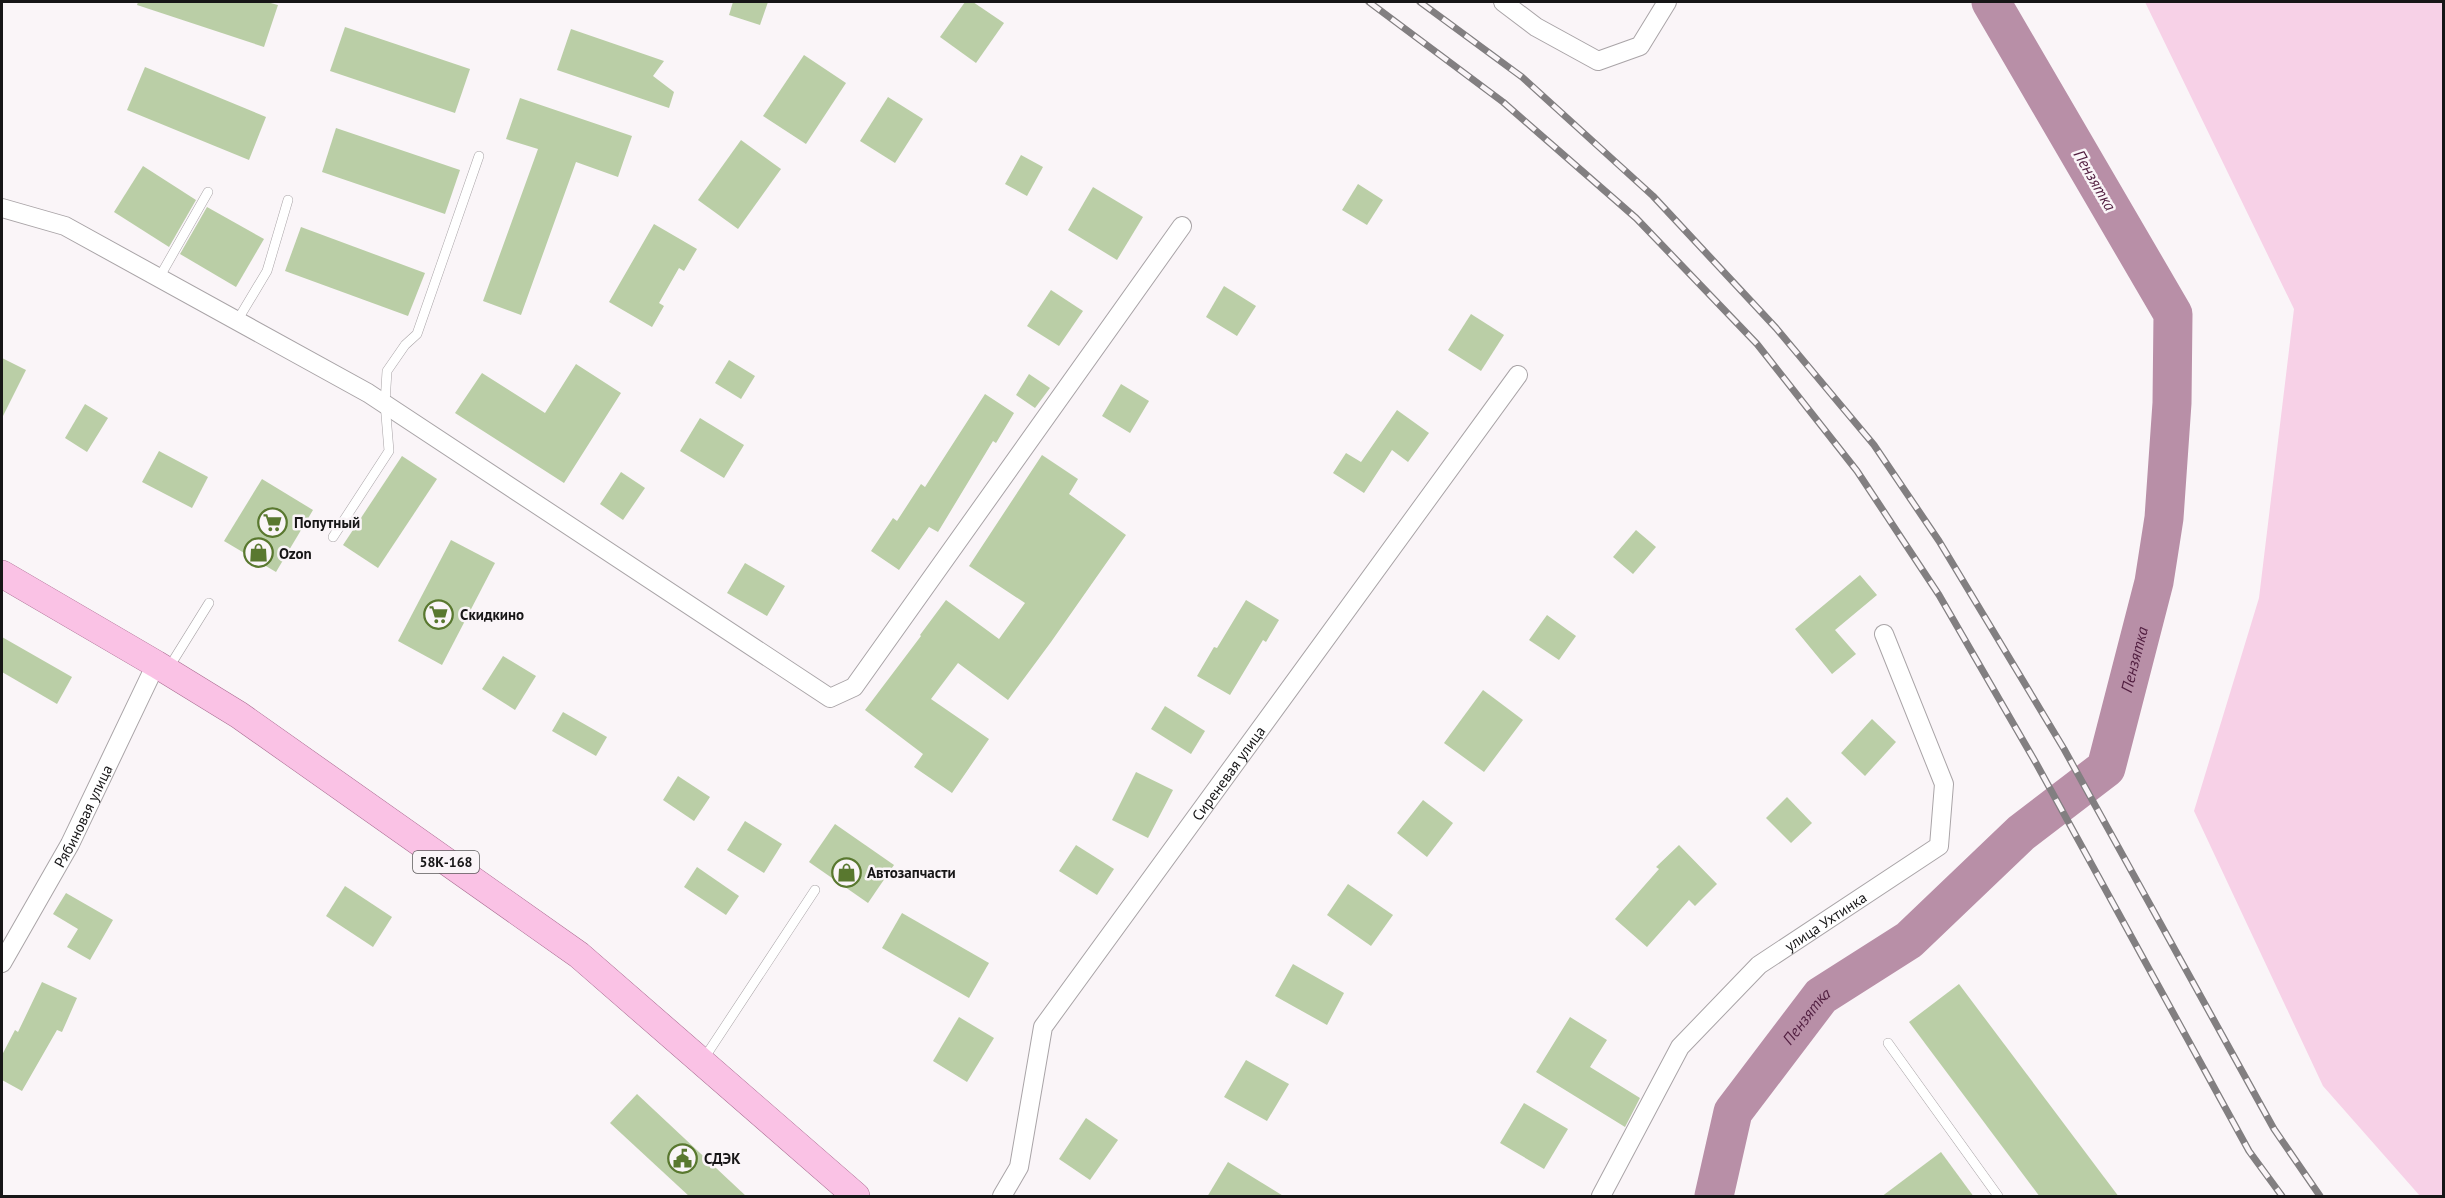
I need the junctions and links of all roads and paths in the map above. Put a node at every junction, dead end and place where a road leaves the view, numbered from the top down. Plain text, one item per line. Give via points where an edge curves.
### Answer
1 (1503, 2) edge
2 (1667, 2) edge
3 (479, 156) dead end
4 (207, 192) dead end
5 (288, 200) dead end
6 (2, 208) edge
7 (1182, 226) dead end
8 (159, 278) junction
9 (237, 321) junction
10 (1518, 375) dead end
11 (385, 404) junction
12 (333, 537) dead end
13 (2, 574) edge
14 (209, 603) dead end
15 (1884, 634) dead end
16 (162, 667) junction
17 (815, 890) dead end
18 (2, 963) edge
19 (1888, 1043) dead end
20 (702, 1062) junction
21 (856, 1197) edge
22 (1002, 1197) edge
23 (1600, 1197) edge
24 (1998, 1197) edge

1 - 2 street via 1536,27 1598,61 1640,46
3 - 11 lane via 417,334 387,371
4 - 8 lane
5 - 9 lane via 267,271
6 - 8 street via 65,226
7 - 11 street via 854,687 830,698
8 - 9 street
9 - 11 street
10 - 22 street, Сиреневая улица via 1043,1027 1019,1167
11 - 12 lane via 389,451
13 - 16 main road, 58К-168
14 - 16 lane
15 - 23 street, улица Ухтинка via 1944,784 1939,846 1759,965 1680,1047
16 - 18 street, Рябиновая улица via 70,844
16 - 20 main road, 58К-168 via 239,716 579,955
17 - 20 lane
19 - 24 lane
20 - 21 main road, 58К-168

